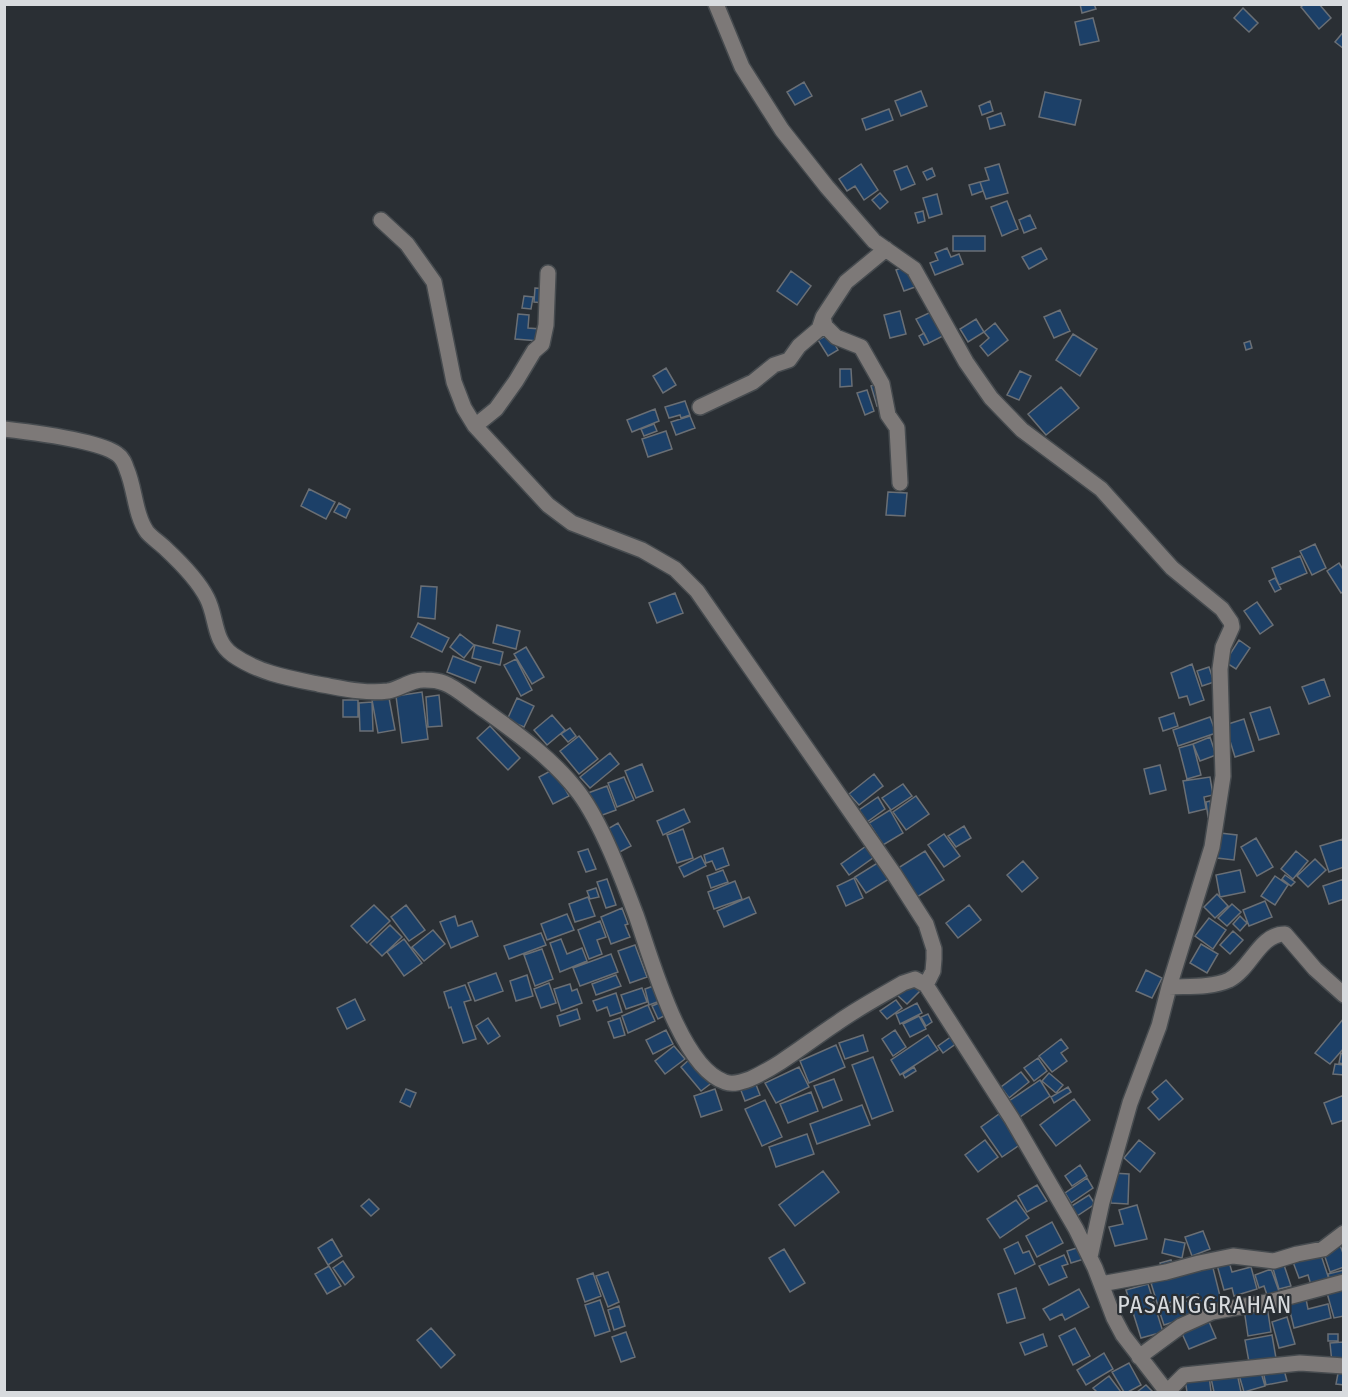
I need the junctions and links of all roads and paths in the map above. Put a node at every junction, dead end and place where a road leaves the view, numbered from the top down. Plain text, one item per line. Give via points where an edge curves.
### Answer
1 (716, 4) edge
2 (381, 220) dead end
3 (886, 249) junction
4 (548, 273) dead end
5 (823, 318) junction
6 (700, 407) dead end
7 (475, 426) junction
8 (4, 429) edge
9 (900, 483) dead end
10 (926, 985) junction
11 (1169, 987) junction
12 (1344, 995) edge
13 (1344, 1233) edge
14 (1090, 1257) junction
15 (1344, 1282) edge
16 (1101, 1284) junction
17 (1139, 1357) junction
18 (1344, 1366) edge
19 (1167, 1392) edge

1 - 3 street via 742,67 782,130 874,241
2 - 7 street via 407,244 434,282 454,382
3 - 5 street via 846,282
3 - 11 street via 914,269 966,362 1006,416 1101,489 1172,568 1222,609 1231,622 1220,669 1223,776 1212,847
4 - 7 street via 542,344 496,409
5 - 6 street via 819,329 789,360
5 - 9 street via 836,337 861,347 882,384 888,415 897,428
7 - 10 street via 549,505 572,523 642,550 675,569 697,591 926,924 934,959
8 - 10 street via 47,434 103,448 120,457 131,479 143,526 202,589 219,638 229,653 248,665 273,675 349,691 390,691 422,679 444,683 498,720 566,778 591,811 687,1046 716,1077 727,1083 751,1078 903,983 915,979
10 - 14 street via 1012,1119
11 - 12 street via 1231,979 1272,936 1285,934
11 - 14 street via 1130,1103
13 - 16 street via 1323,1249 1274,1261 1233,1256
14 - 16 street
15 - 17 street via 1212,1312 1180,1326
16 - 17 street via 1114,1318
17 - 19 street
18 - 19 street via 1300,1362 1184,1375

